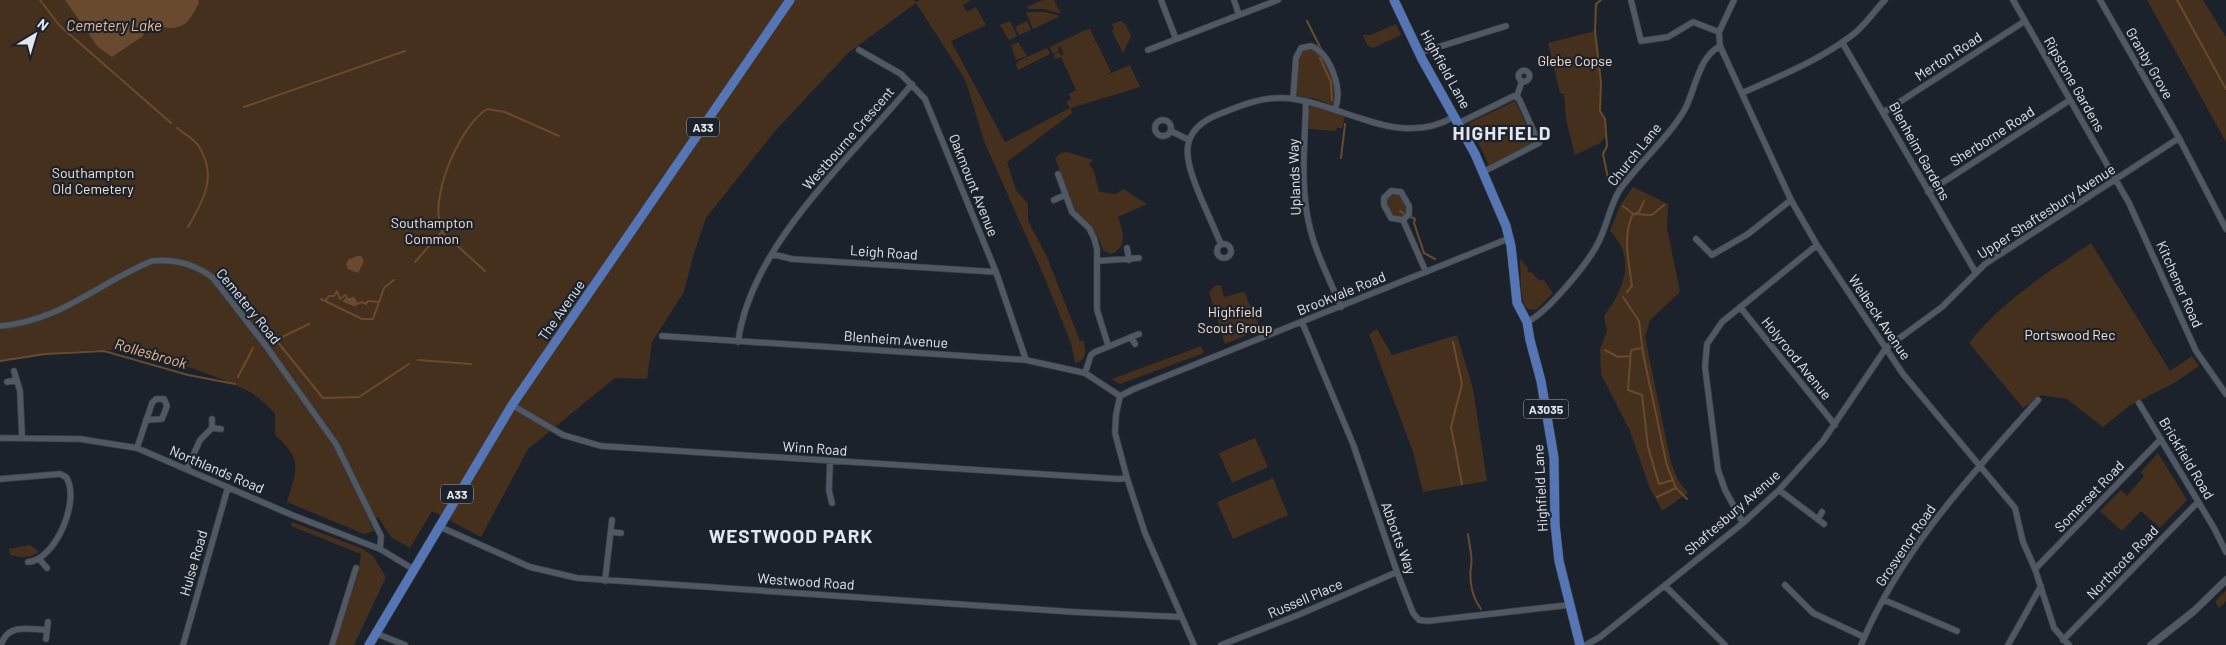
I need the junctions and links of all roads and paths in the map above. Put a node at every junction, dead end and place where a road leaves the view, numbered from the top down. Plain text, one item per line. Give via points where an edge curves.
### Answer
1 (790, 0) edge
2 (1161, 0) edge
3 (1234, 0) edge
4 (1278, 0) edge
5 (1394, 0) edge
6 (1631, 0) edge
7 (1734, 0) edge
8 (1885, 0) edge
9 (2013, 0) edge
10 (2100, 0) edge
11 (1239, 15) junction
12 (2025, 21) junction
13 (1506, 26) dead end
14 (1719, 32) junction
15 (1176, 39) junction
16 (1842, 42) junction
17 (1720, 46) junction
18 (858, 50) dead end
19 (1148, 50) dead end
20 (1419, 53) junction
21 (1522, 81) dead end
22 (912, 84) junction
23 (1742, 93) junction
24 (1517, 96) junction
25 (1293, 99) junction
26 (2070, 100) junction
27 (1306, 101) junction
28 (1335, 110) junction
29 (1884, 112) junction
30 (1457, 120) junction
31 (1171, 131) dead end
32 (2179, 138) junction
33 (1189, 140) junction
34 (1483, 172) junction
35 (1058, 174) dead end
36 (2116, 180) junction
37 (1928, 192) junction
38 (1065, 195) junction
39 (1054, 200) dead end
40 (1791, 200) junction
41 (1402, 220) junction
42 (2226, 228) edge
43 (1510, 238) junction
44 (1696, 238) dead end
45 (1221, 244) dead end
46 (1817, 245) junction
47 (1126, 248) dead end
48 (772, 254) junction
49 (1139, 258) dead end
50 (1129, 260) junction
51 (1097, 261) junction
52 (996, 272) junction
53 (1426, 272) junction
54 (1976, 273) junction
55 (1341, 307) junction
56 (1740, 307) junction
57 (1302, 322) junction
58 (1528, 322) junction
59 (0, 326) edge
60 (1139, 334) dead end
61 (662, 336) dead end
62 (1131, 337) junction
63 (738, 342) junction
64 (1134, 344) dead end
65 (1108, 345) junction
66 (1886, 348) junction
67 (1026, 360) junction
68 (14, 371) dead end
69 (1085, 373) junction
70 (16, 380) junction
71 (7, 382) dead end
72 (2226, 394) edge
73 (1120, 396) junction
74 (2038, 400) dead end
75 (2139, 403) dead end
76 (512, 404) junction
77 (212, 419) dead end
78 (146, 420) dead end
79 (1835, 425) junction
80 (212, 428) junction
81 (221, 429) dead end
82 (22, 436) junction
83 (0, 438) edge
84 (2161, 440) junction
85 (137, 448) junction
86 (830, 461) junction
87 (1980, 465) junction
88 (188, 469) junction
89 (1127, 478) junction
90 (0, 479) edge
91 (228, 487) junction
92 (1779, 490) junction
93 (2198, 502) junction
94 (832, 503) dead end
95 (1822, 512) dead end
96 (1818, 519) junction
97 (612, 520) dead end
98 (1743, 523) junction
99 (1824, 524) dead end
100 (438, 526) junction
101 (611, 532) junction
102 (621, 533) dead end
103 (380, 549) junction
104 (2226, 552) edge
105 (40, 560) junction
106 (28, 562) dead end
107 (47, 568) dead end
108 (356, 568) dead end
109 (413, 569) junction
110 (2035, 569) junction
111 (1397, 572) junction
112 (2226, 580) edge
113 (605, 581) junction
114 (1785, 585) dead end
115 (1664, 586) junction
116 (2041, 586) junction
117 (1884, 600) junction
118 (1569, 605) junction
119 (1181, 617) junction
120 (48, 622) dead end
121 (46, 630) junction
122 (1958, 631) dead end
123 (375, 633) junction
124 (1864, 637) junction
125 (46, 639) dead end
126 (2063, 640) junction
127 (1, 645) edge
128 (183, 645) edge
129 (332, 645) edge
130 (369, 645) edge
131 (405, 645) edge
132 (1194, 645) edge
133 (1221, 645) edge
134 (1580, 645) edge
135 (1586, 645) edge
136 (1725, 645) edge
137 (1861, 645) edge
138 (2008, 645) edge
139 (2069, 645) edge
140 (2151, 645) edge

1 - 76 main road, The Avenue / A33
2 - 15 street
3 - 11 street
4 - 11 street
5 - 20 main road, Highfield Lane / A3035
6 - 14 street via 1641,41 1668,37 1693,22
7 - 14 street
8 - 16 street via 1865,24
9 - 12 street, Ripstone Gardens
10 - 32 street, Granby Grove
11 - 15 street
12 - 26 street, Ripstone Gardens
12 - 29 street, Merton Road
13 - 20 street
14 - 17 street
15 - 19 street
16 - 23 street via 1809,64
16 - 29 street, Blenheim Gardens
17 - 23 street, Welbeck Avenue
17 - 58 street, Church Lane via 1706,56 1678,120 1619,191 1589,257 1540,315
18 - 22 street, Oakmount Avenue via 890,67
20 - 30 main road, Highfield Lane / A3035
21 - 24 street
22 - 48 street, Westbourne Crescent via 873,131 834,170
22 - 52 street, Oakmount Avenue via 925,100
23 - 40 street, Welbeck Avenue
24 - 30 street
24 - 34 street via 1539,143
25 - 27 street
25 - 28 street via 1296,55 1300,48 1311,46 1323,54 1333,76 1338,96
25 - 33 street via 1271,98 1251,102 1212,116
26 - 36 street, Ripstone Gardens
26 - 37 street, Sherborne Road
27 - 28 street
27 - 55 street, Uplands Way via 1307,216
28 - 30 street via 1371,123 1398,127
29 - 37 street, Blenheim Gardens
30 - 34 main road, Highfield Lane / A3035
31 - 33 street
32 - 36 street, Upper Shaftesbury Avenue
32 - 42 street, Granby Grove
33 - 45 street via 1186,151 1188,168
34 - 43 main road, Highfield Lane / A3035
35 - 38 street
36 - 54 street, Upper Shaftesbury Avenue via 1985,264
36 - 72 street, Kitchener Road via 2196,350
37 - 54 street, Blenheim Gardens
38 - 39 street
38 - 51 street via 1076,216 1092,233
40 - 44 street via 1748,234 1712,255
40 - 46 street, Welbeck Avenue
41 - 41 street via 1392,218 1384,205 1384,198 1391,191 1403,194 1409,206 1408,215
41 - 53 street
43 - 53 street, Brookvale Road
43 - 58 main road, Highfield Lane / A3035 via 1516,298
46 - 56 street
46 - 66 street, Welbeck Avenue
47 - 50 street
48 - 52 street, Leigh Road via 792,259
48 - 63 street, Westbourne Crescent via 748,304
49 - 50 street
50 - 51 street
51 - 65 street via 1097,310
52 - 67 street, Oakmount Avenue
53 - 55 street, Brookvale Road
54 - 66 street, Upper Shaftesbury Avenue via 1942,307
55 - 57 street, Brookvale Road
56 - 79 street, Holyrood Avenue
56 - 98 street via 1715,329 1707,344 1705,361 1718,470
57 - 73 street, Brookvale Road
57 - 111 street, Abbotts Way via 1353,444
58 - 118 main road, Highfield Lane / A3035 via 1554,458 1555,524
59 - 103 street, Cemetery Road via 23,324 59,312 152,261 181,262 203,270 213,278 266,346 336,444 381,536
60 - 62 street
61 - 63 street, Blenheim Avenue
62 - 64 street
62 - 65 street
63 - 67 street, Blenheim Avenue
65 - 69 street via 1091,355
66 - 79 street, Shaftesbury Avenue
66 - 87 street, Welbeck Avenue
67 - 69 street, Blenheim Avenue
68 - 70 street
69 - 73 street, Blenheim Avenue
70 - 71 street
70 - 82 street via 20,391
73 - 89 street via 1115,433
74 - 87 street, Grosvenor Road
75 - 84 street, Brickfield Road
76 - 86 street, Winn Road via 563,436 601,446
76 - 100 main road, The Avenue / A33
77 - 80 street
78 - 85 street
79 - 92 street, Shaftesbury Avenue
80 - 81 street
80 - 88 street via 200,440
82 - 83 street, Northlands Road
82 - 85 street, Northlands Road via 80,439
84 - 93 street, Brickfield Road
84 - 110 street, Somerset Road
85 - 88 street, Northlands Road
86 - 89 street, Winn Road
86 - 94 street
87 - 110 street, Welbeck Avenue via 2015,508 2023,542
87 - 117 street, Grosvenor Road via 1927,532
88 - 91 street, Northlands Road
89 - 119 street via 1145,532
90 - 105 street via 42,474 64,475 68,479 68,511 62,534
91 - 103 street, Northlands Road
91 - 128 street, Hulse Road
92 - 96 street
92 - 98 street, Shaftesbury Avenue
93 - 104 street, Brickfield Road
93 - 126 street, Northcote Road
95 - 96 street
96 - 99 street
97 - 101 street
98 - 115 street, Shaftesbury Avenue
100 - 109 main road, The Avenue / A33
100 - 113 street, Westwood Road via 530,567 559,575
101 - 102 street
101 - 113 street
103 - 109 street, Northlands Road
105 - 106 street
105 - 107 street
108 - 129 street
109 - 123 main road, The Avenue / A33
110 - 116 street, Welbeck Avenue
111 - 118 street, Abbotts Way via 1413,613 1423,621
111 - 133 street, Russell Place
112 - 140 street
113 - 119 street, Westwood Road
114 - 124 street via 1813,613
115 - 135 street, Shaftesbury Avenue
115 - 136 street
116 - 126 street, Welbeck Avenue via 2054,628
116 - 138 street
117 - 122 street
117 - 124 street, Grosvenor Road
118 - 134 main road, Highfield Lane / A3035
119 - 132 street
120 - 121 street
121 - 125 street
121 - 127 street via 16,628 9,631
123 - 130 main road, The Avenue / A33
123 - 131 street
124 - 137 street, Grosvenor Road
126 - 139 street

